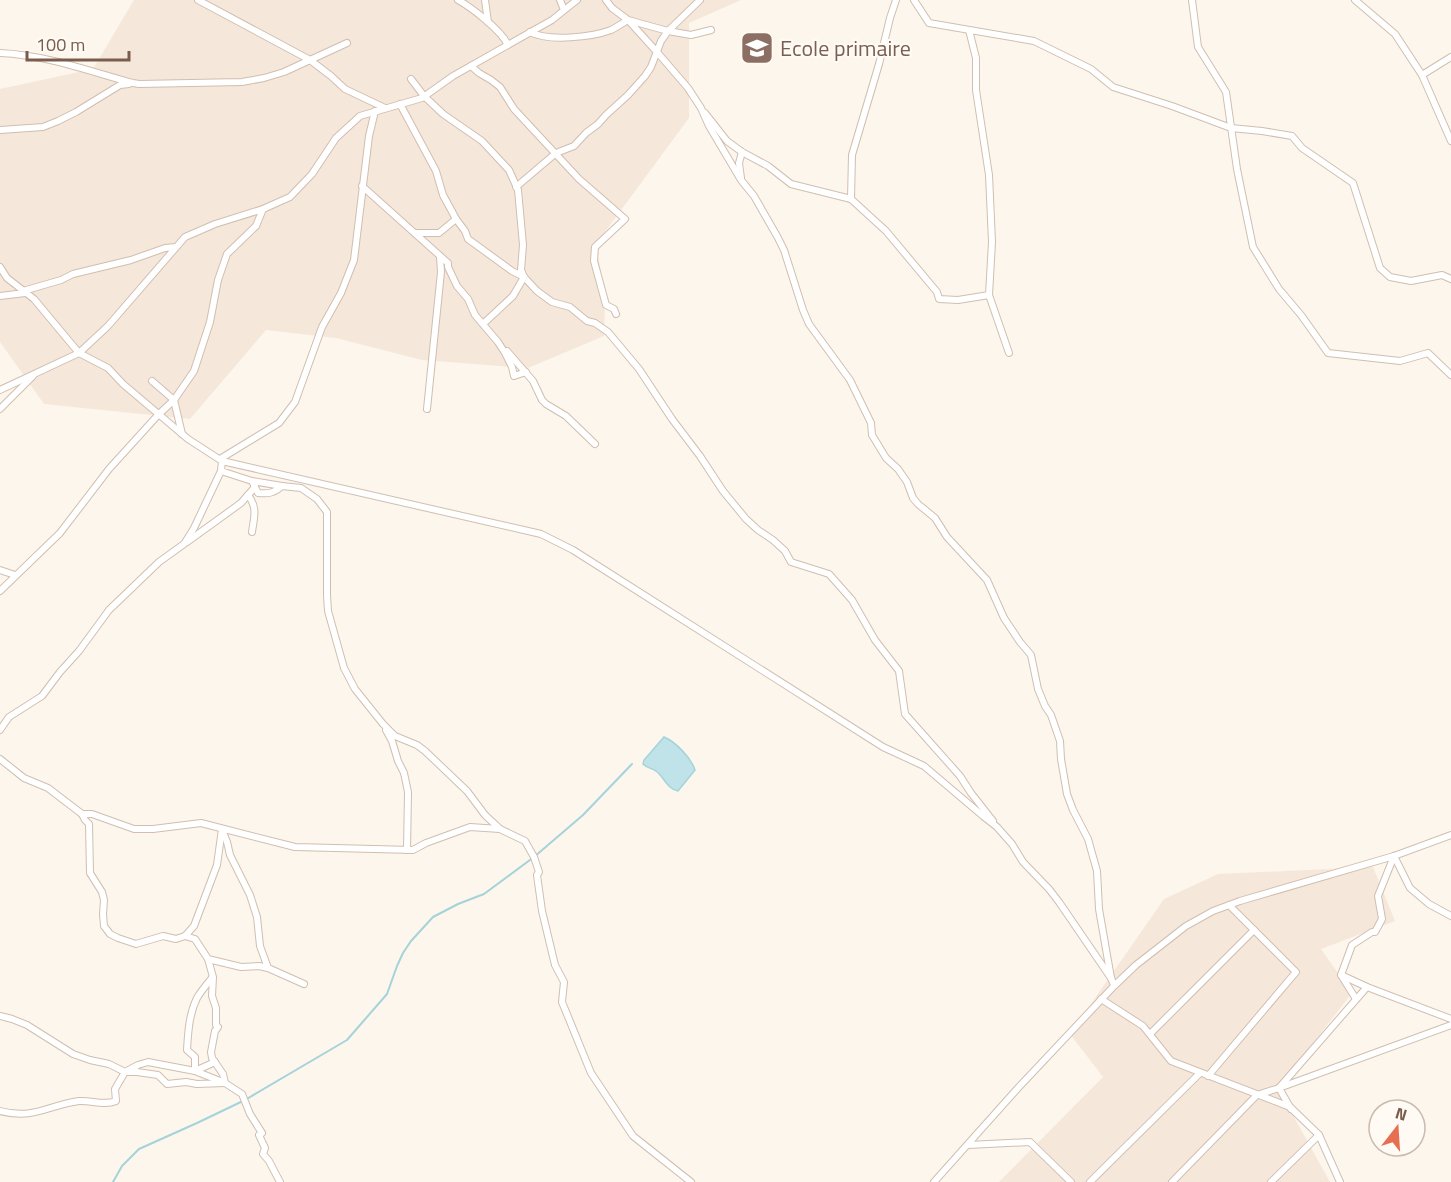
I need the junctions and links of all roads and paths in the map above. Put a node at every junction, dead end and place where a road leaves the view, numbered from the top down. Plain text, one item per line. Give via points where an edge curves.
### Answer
1 (198, 0) edge
2 (458, 0) edge
3 (485, 0) edge
4 (560, 0) edge
5 (577, 0) edge
6 (606, 0) edge
7 (700, 0) edge
8 (896, 0) edge
9 (914, 0) edge
10 (1192, 0) edge
11 (1355, 0) edge
12 (564, 10) junction
13 (628, 20) junction
14 (488, 23) junction
15 (711, 30) dead end
16 (969, 30) junction
17 (668, 31) junction
18 (530, 32) junction
19 (347, 43) dead end
20 (508, 45) junction
21 (657, 52) junction
22 (0, 53) edge
23 (1451, 57) edge
24 (310, 60) junction
25 (471, 66) junction
26 (1422, 75) junction
27 (411, 79) dead end
28 (133, 83) junction
29 (424, 96) junction
30 (400, 104) junction
31 (386, 108) junction
32 (701, 108) junction
33 (375, 111) junction
34 (1231, 128) junction
35 (0, 130) edge
36 (1451, 141) edge
37 (742, 152) junction
38 (556, 153) junction
39 (741, 180) junction
40 (362, 186) junction
41 (516, 187) junction
42 (851, 199) junction
43 (263, 209) junction
44 (456, 219) junction
45 (415, 233) junction
46 (177, 247) junction
47 (440, 257) junction
48 (0, 267) edge
49 (524, 277) junction
50 (1451, 279) edge
51 (24, 292) junction
52 (989, 295) junction
53 (0, 296) edge
54 (616, 314) dead end
55 (483, 324) junction
56 (498, 342) junction
57 (79, 353) junction
58 (1010, 353) dead end
59 (526, 372) junction
60 (36, 373) junction
61 (1451, 375) edge
62 (152, 381) dead end
63 (0, 390) edge
64 (174, 400) junction
65 (427, 408) dead end
66 (0, 409) edge
67 (158, 415) junction
68 (182, 435) junction
69 (595, 444) dead end
70 (221, 460) junction
71 (221, 471) junction
72 (267, 471) junction
73 (254, 484) junction
74 (282, 486) junction
75 (248, 495) junction
76 (242, 502) junction
77 (255, 511) junction
78 (252, 532) dead end
79 (184, 544) junction
80 (0, 570) edge
81 (15, 575) junction
82 (0, 591) edge
83 (383, 724) junction
84 (0, 730) edge
85 (0, 759) edge
86 (82, 814) junction
87 (997, 826) junction
88 (222, 829) junction
89 (500, 829) junction
90 (1451, 835) edge
91 (407, 850) junction
92 (1394, 855) junction
93 (1229, 905) junction
94 (1451, 916) edge
95 (1254, 930) junction
96 (185, 936) junction
97 (208, 959) junction
98 (268, 968) junction
99 (1341, 975) junction
100 (213, 977) junction
101 (1111, 978) junction
102 (304, 984) dead end
103 (1114, 985) junction
104 (1367, 987) junction
105 (1101, 999) junction
106 (1356, 999) junction
107 (0, 1016) edge
108 (1451, 1019) edge
109 (1451, 1025) edge
110 (1150, 1035) junction
111 (215, 1062) junction
112 (195, 1071) junction
113 (125, 1072) junction
114 (1200, 1073) junction
115 (1208, 1076) junction
116 (225, 1083) junction
117 (1279, 1088) junction
118 (1257, 1095) junction
119 (1292, 1109) junction
120 (0, 1111) edge
121 (1319, 1135) junction
122 (968, 1145) junction
123 (280, 1182) edge
124 (691, 1182) edge
125 (934, 1182) edge
126 (1071, 1182) edge
127 (1090, 1182) edge
128 (1172, 1182) edge
129 (1271, 1182) edge
130 (1340, 1182) edge

1 - 24 street
2 - 14 street
3 - 14 street
4 - 12 street
5 - 12 street
6 - 13 street
7 - 17 street
8 - 42 street via 852,155
9 - 16 street via 929,23
10 - 34 street via 1198,47 1226,92
11 - 26 street via 1395,34
12 - 18 street
13 - 17 street
13 - 18 street via 612,30 574,38
13 - 21 street
14 - 20 street
15 - 17 street via 691,35
16 - 34 street via 1034,42 1091,69 1113,87
16 - 52 street via 976,58 976,90 989,175
17 - 21 street
18 - 20 street
19 - 24 street
20 - 25 street
21 - 32 street
21 - 38 street via 645,76 628,95 574,147
22 - 28 street via 51,60
23 - 26 street
24 - 28 street via 284,72 242,82
24 - 31 street via 345,89
25 - 29 street
25 - 38 street via 500,87 514,109
26 - 36 street
27 - 29 street
28 - 35 street via 120,85 43,128
29 - 30 street
29 - 41 street via 482,141 509,170
30 - 31 street
30 - 44 street via 436,171
31 - 33 street
32 - 37 street via 727,141
32 - 39 street
33 - 40 street
33 - 43 street via 360,116 336,138 312,174 290,197
34 - 50 street via 1292,136 1302,148 1353,183 1380,268 1390,277 1411,281 1442,275
34 - 61 street via 1253,247 1279,289 1328,353 1400,361 1428,353
37 - 39 street
37 - 42 street via 791,184
38 - 41 street
38 - 54 street via 625,219 595,247 594,261 606,305
39 - 101 street via 784,250 809,324 850,380 886,458 907,482 913,498 987,580 1004,618 1031,655 1038,689 1060,741 1067,794 1088,839 1097,870
40 - 45 street
40 - 70 street via 354,261 322,327 295,402 279,423
41 - 49 street
42 - 52 street via 886,231 939,299
43 - 46 street via 185,237
43 - 64 street via 256,226 227,254 197,363
44 - 45 street via 439,233
44 - 49 street via 468,239
45 - 47 street
46 - 51 street via 73,274
46 - 57 street
47 - 55 street via 448,263 457,286
47 - 65 street
48 - 51 street
49 - 55 street via 513,296
49 - 87 street via 552,302 570,308 608,332 746,519 785,551 791,562 829,574 852,600 899,671 905,714 960,776
51 - 53 street
51 - 57 street
52 - 58 street
55 - 56 street
56 - 59 street
56 - 59 street via 514,376
57 - 60 street
57 - 67 street via 108,368
59 - 69 street via 546,404 566,416
60 - 63 street
60 - 66 street
62 - 64 street
64 - 67 street
64 - 68 street
67 - 68 street
67 - 81 street via 109,469 60,533
68 - 70 street
70 - 71 street
70 - 72 street
71 - 73 street
71 - 79 street
72 - 73 street
72 - 87 street via 541,534 573,550 883,747 924,766
73 - 74 street
73 - 74 street via 258,493 267,494
73 - 75 street
74 - 83 street via 301,488 327,512 328,610 344,668
75 - 76 street
75 - 77 street
76 - 77 street
76 - 79 street
77 - 78 street
79 - 84 street via 159,562 109,610 42,696 9,717
80 - 81 street
81 - 82 street
83 - 89 street via 395,736 425,751
83 - 91 street via 408,792
85 - 86 street
86 - 88 street via 134,829 201,824
86 - 96 street via 89,824 90,873 102,892 104,926 110,934 136,944 163,936
87 - 101 street via 1049,889
88 - 91 street via 295,847
88 - 96 street via 217,865 194,927
88 - 98 street via 250,895
89 - 91 street via 470,827
89 - 124 street via 525,841 534,857 542,911 555,965 564,982 562,1002 591,1073 633,1136
90 - 92 street
92 - 93 street
92 - 94 street via 1410,888
92 - 99 street via 1378,896 1382,919 1375,932 1352,945
93 - 95 street
93 - 103 street via 1186,926
95 - 110 street
95 - 115 street via 1296,972
96 - 97 street via 195,939
97 - 98 street via 241,967
97 - 100 street
98 - 102 street
99 - 104 street
99 - 106 street
100 - 111 street via 218,1027 211,1052
100 - 112 street via 198,996 190,1020 187,1050 195,1058
101 - 103 street
103 - 105 street
104 - 106 street
104 - 108 street
105 - 110 street via 1143,1026
105 - 122 street
106 - 117 street
107 - 113 street via 27,1025 73,1054
109 - 117 street
110 - 114 street via 1172,1061
111 - 112 street
111 - 116 street
112 - 113 street via 148,1062
112 - 116 street
113 - 116 street via 158,1075 167,1084
113 - 120 street via 115,1089 116,1101 108,1104 77,1101 33,1114
114 - 115 street
114 - 127 street
115 - 118 street
116 - 123 street via 242,1094 262,1133 259,1136 263,1154
117 - 118 street
117 - 119 street
118 - 119 street
118 - 128 street
119 - 121 street
121 - 129 street
121 - 130 street
122 - 125 street
122 - 126 street via 1030,1142

